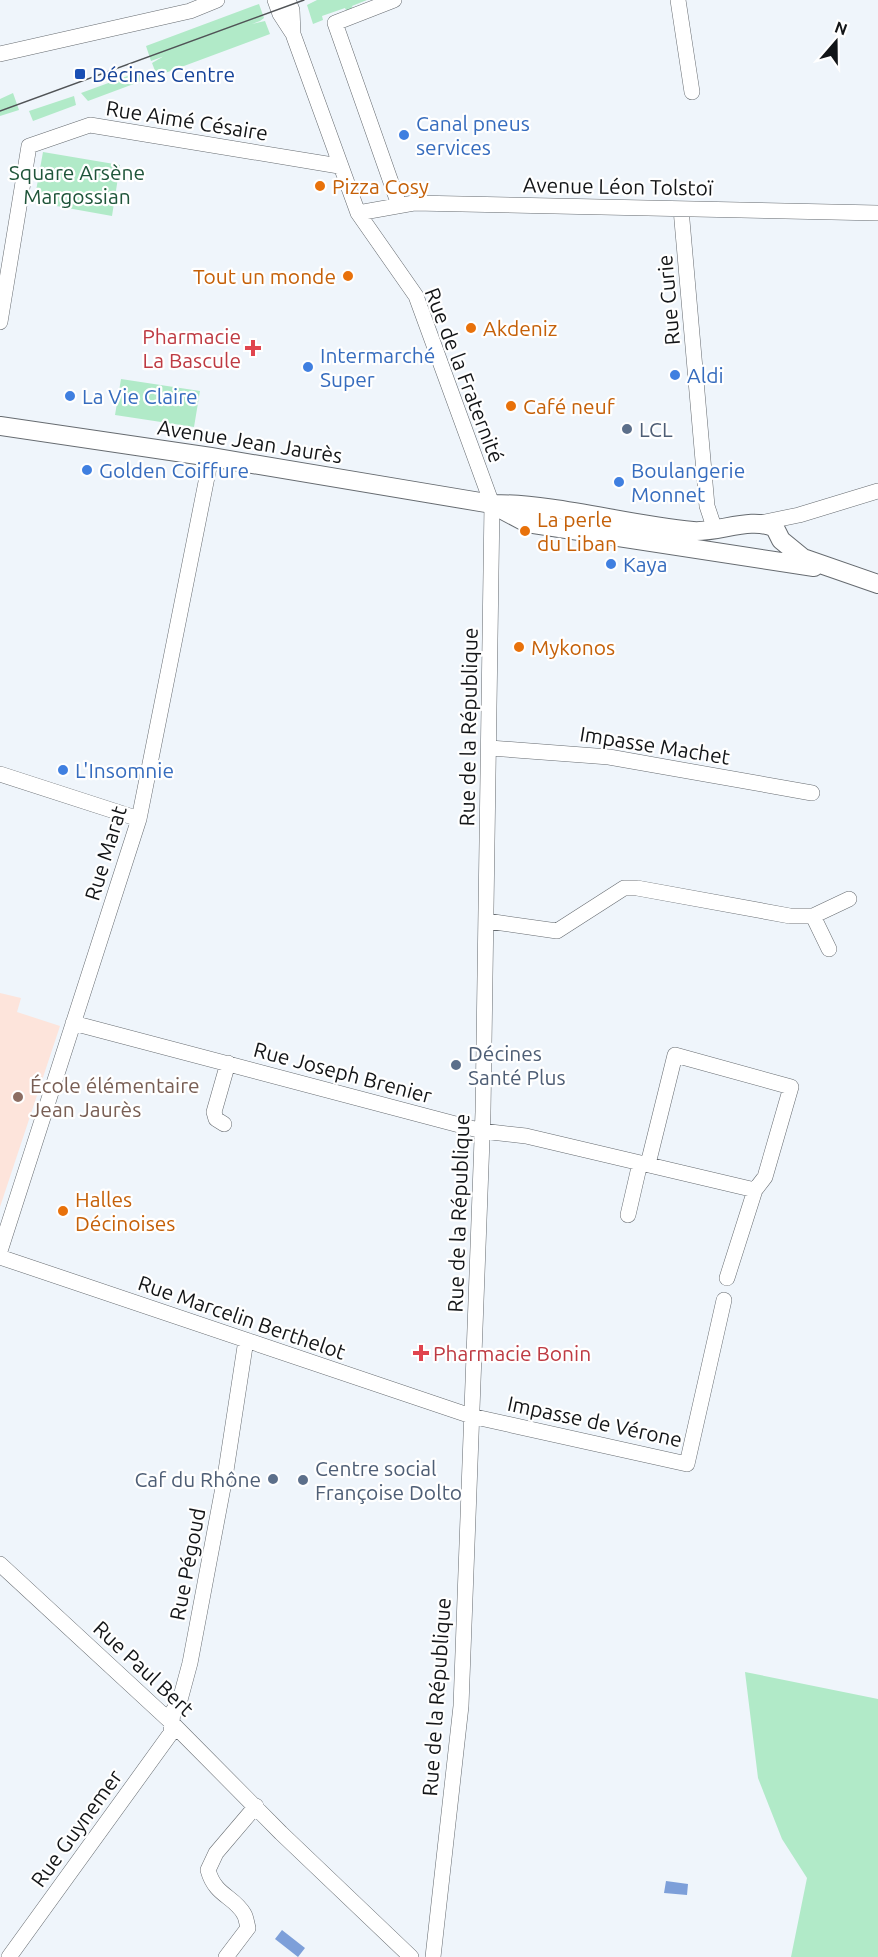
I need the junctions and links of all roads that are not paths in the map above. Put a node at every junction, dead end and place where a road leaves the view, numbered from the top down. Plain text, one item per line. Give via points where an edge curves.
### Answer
1 (217, 0) edge
2 (275, 0) edge
3 (288, 0) edge
4 (394, 0) edge
5 (678, 0) edge
6 (293, 34) junction
7 (0, 54) edge
8 (692, 92) dead end
9 (339, 166) junction
10 (399, 205) junction
11 (681, 209) junction
12 (358, 213) junction
13 (878, 213) edge
14 (0, 322) edge
15 (0, 426) edge
16 (211, 457) junction
17 (878, 491) edge
18 (492, 504) junction
19 (799, 515) junction
20 (760, 523) junction
21 (715, 530) junction
22 (781, 540) junction
23 (758, 559) junction
24 (833, 569) junction
25 (878, 584) edge
26 (490, 748) junction
27 (0, 774) edge
28 (812, 793) dead end
29 (139, 819) junction
30 (849, 899) dead end
31 (813, 916) junction
32 (487, 921) junction
33 (829, 949) dead end
34 (73, 1023) junction
35 (228, 1064) junction
36 (224, 1124) dead end
37 (482, 1131) junction
38 (644, 1163) junction
39 (755, 1190) junction
40 (628, 1215) dead end
41 (0, 1251) edge
42 (0, 1257) edge
43 (727, 1278) dead end
44 (724, 1300) dead end
45 (246, 1340) junction
46 (471, 1416) junction
47 (0, 1564) edge
48 (172, 1722) junction
49 (256, 1806) junction
50 (9, 1957) edge
51 (226, 1957) edge
52 (411, 1957) edge
53 (433, 1957) edge

1 - 7 street via 190,11
2 - 6 street, Rue de la Fraternité
3 - 6 street, Rue de la Fraternité
4 - 10 street via 335,23
5 - 8 street
6 - 9 street, Rue de la Fraternité
9 - 12 street, Rue de la Fraternité
9 - 14 street, Rue Aimé Césaire via 90,125 29,146
10 - 11 street, Avenue Léon Tolstoï
10 - 12 street, Avenue Léon Tolstoï
11 - 13 street, Avenue Léon Tolstoï
11 - 21 street, Rue Curie via 707,506
12 - 18 street, Rue de la Fraternité via 416,296
15 - 16 main road, Avenue Jean Jaurès
16 - 18 main road, Avenue Jean Jaurès
16 - 29 street, Rue Marat
17 - 19 street
18 - 21 main road, Avenue Jean Jaurès via 530,504 691,531
18 - 23 main road, Avenue Jean Jaurès via 527,523
18 - 26 street, Rue de la République
19 - 20 street
19 - 22 street
20 - 21 main road, Avenue Jean Jaurès
20 - 22 main road, Avenue Jean Jaurès via 775,528
22 - 23 main road via 776,554
22 - 24 main road, Avenue Jean Jaurès via 803,558
23 - 24 main road, Avenue Jean Jaurès
24 - 25 main road, Avenue Jean Jaurès
26 - 28 street, Impasse Machet via 609,757
26 - 32 street, Rue de la République
27 - 29 street
29 - 34 street, Rue Marat
30 - 31 street
31 - 32 street via 790,916 624,888 557,930
31 - 33 street
32 - 37 street, Rue de la République
34 - 35 street, Rue Joseph Brenier
34 - 41 street, Rue Marat
35 - 36 street, Rue Joseph Brenier via 214,1112
35 - 37 street, Rue Joseph Brenier
37 - 38 street, Rue Joseph Brenier via 526,1136
37 - 46 street, Rue de la République
38 - 39 street, Rue Joseph Brenier
38 - 39 street via 675,1055 791,1087 765,1177
38 - 40 street
39 - 43 street
42 - 45 street, Rue Marcelin Berthelot
44 - 46 street, Impasse de Vérone via 687,1464
45 - 46 street, Rue Marcelin Berthelot
45 - 48 street, Rue Pégoud via 190,1663
46 - 53 street, Rue de la République via 461,1706
47 - 48 street, Rue Paul Bert
48 - 49 street, Rue Paul Bert
48 - 50 street, Rue Guynemer via 171,1733
49 - 51 street via 216,1853 207,1870 220,1893 244,1913 248,1928
49 - 52 street, Rue Paul Bert

